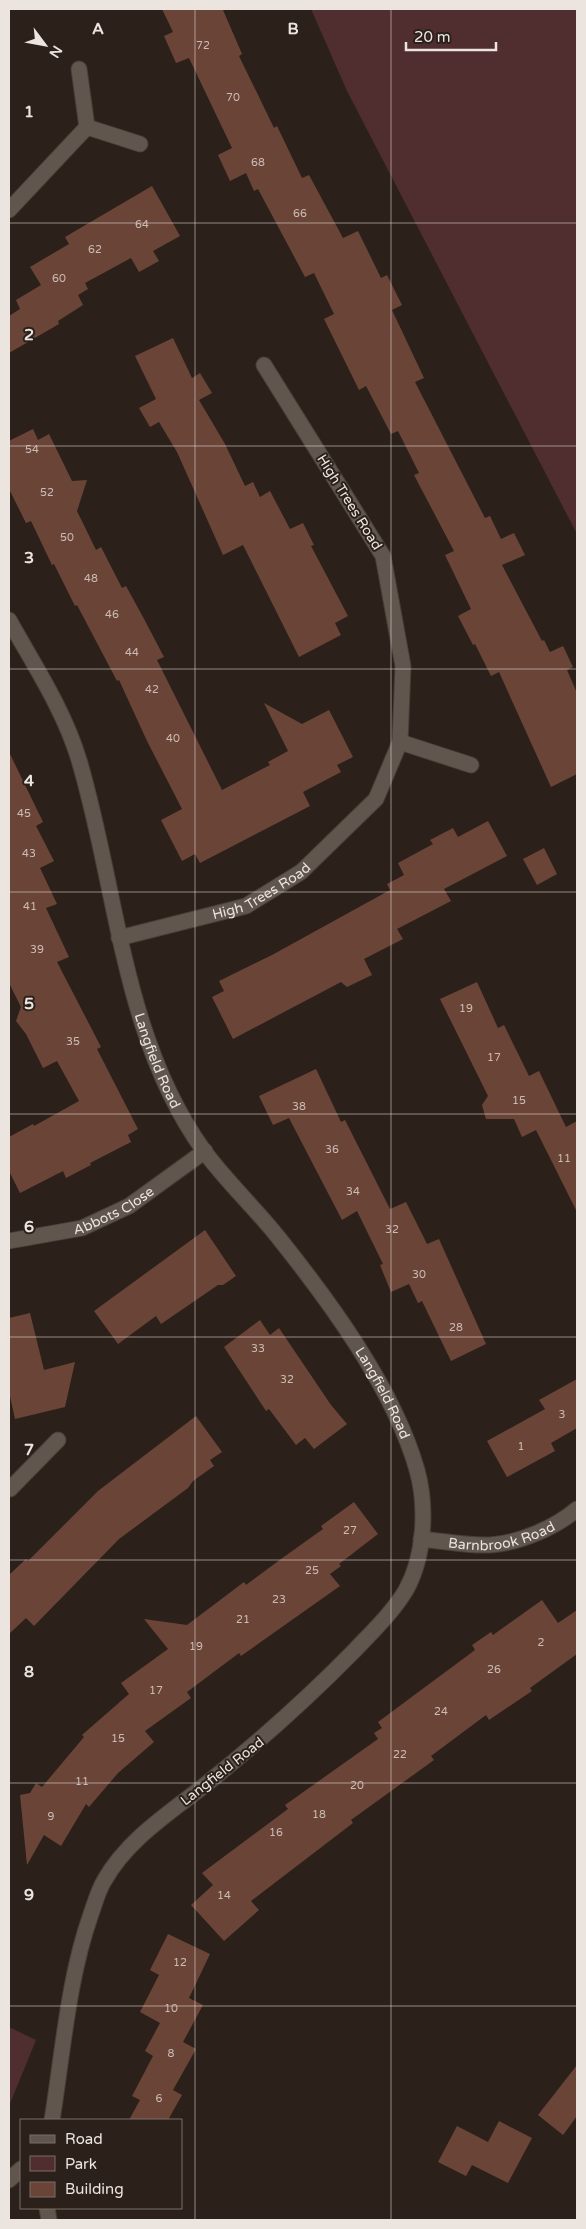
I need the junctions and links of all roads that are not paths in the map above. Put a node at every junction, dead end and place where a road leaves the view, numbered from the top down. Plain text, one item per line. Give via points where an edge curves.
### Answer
1 (79, 69) dead end
2 (87, 127) junction
3 (140, 144) dead end
4 (9, 210) edge
5 (264, 365) dead end
6 (9, 620) edge
7 (400, 742) junction
8 (471, 765) dead end
9 (119, 938) junction
10 (204, 1151) junction
11 (9, 1241) edge
12 (58, 1440) dead end
13 (9, 1489) edge
14 (577, 1509) edge
15 (421, 1539) junction
16 (52, 2119) edge
17 (20, 2170) edge
18 (9, 2180) edge

1 - 2 street
2 - 3 street
2 - 4 street
5 - 7 street, High Trees Road via 383,556 403,666
6 - 9 street, Langfield Road via 60,710 78,757 101,843
7 - 8 street
7 - 9 street, High Trees Road via 376,799 301,872 246,906
9 - 10 street, Langfield Road via 144,1028 169,1094
10 - 11 street, Abbots Close via 129,1206 82,1228
10 - 15 street, Langfield Road via 279,1238 340,1320 382,1390 417,1470 422,1496
12 - 13 street
14 - 15 street, Barnbrook Road via 566,1518 522,1538 490,1545
15 - 16 street, Langfield Road via 406,1589 378,1626 266,1736 144,1833 103,1882 81,1943
17 - 18 street

